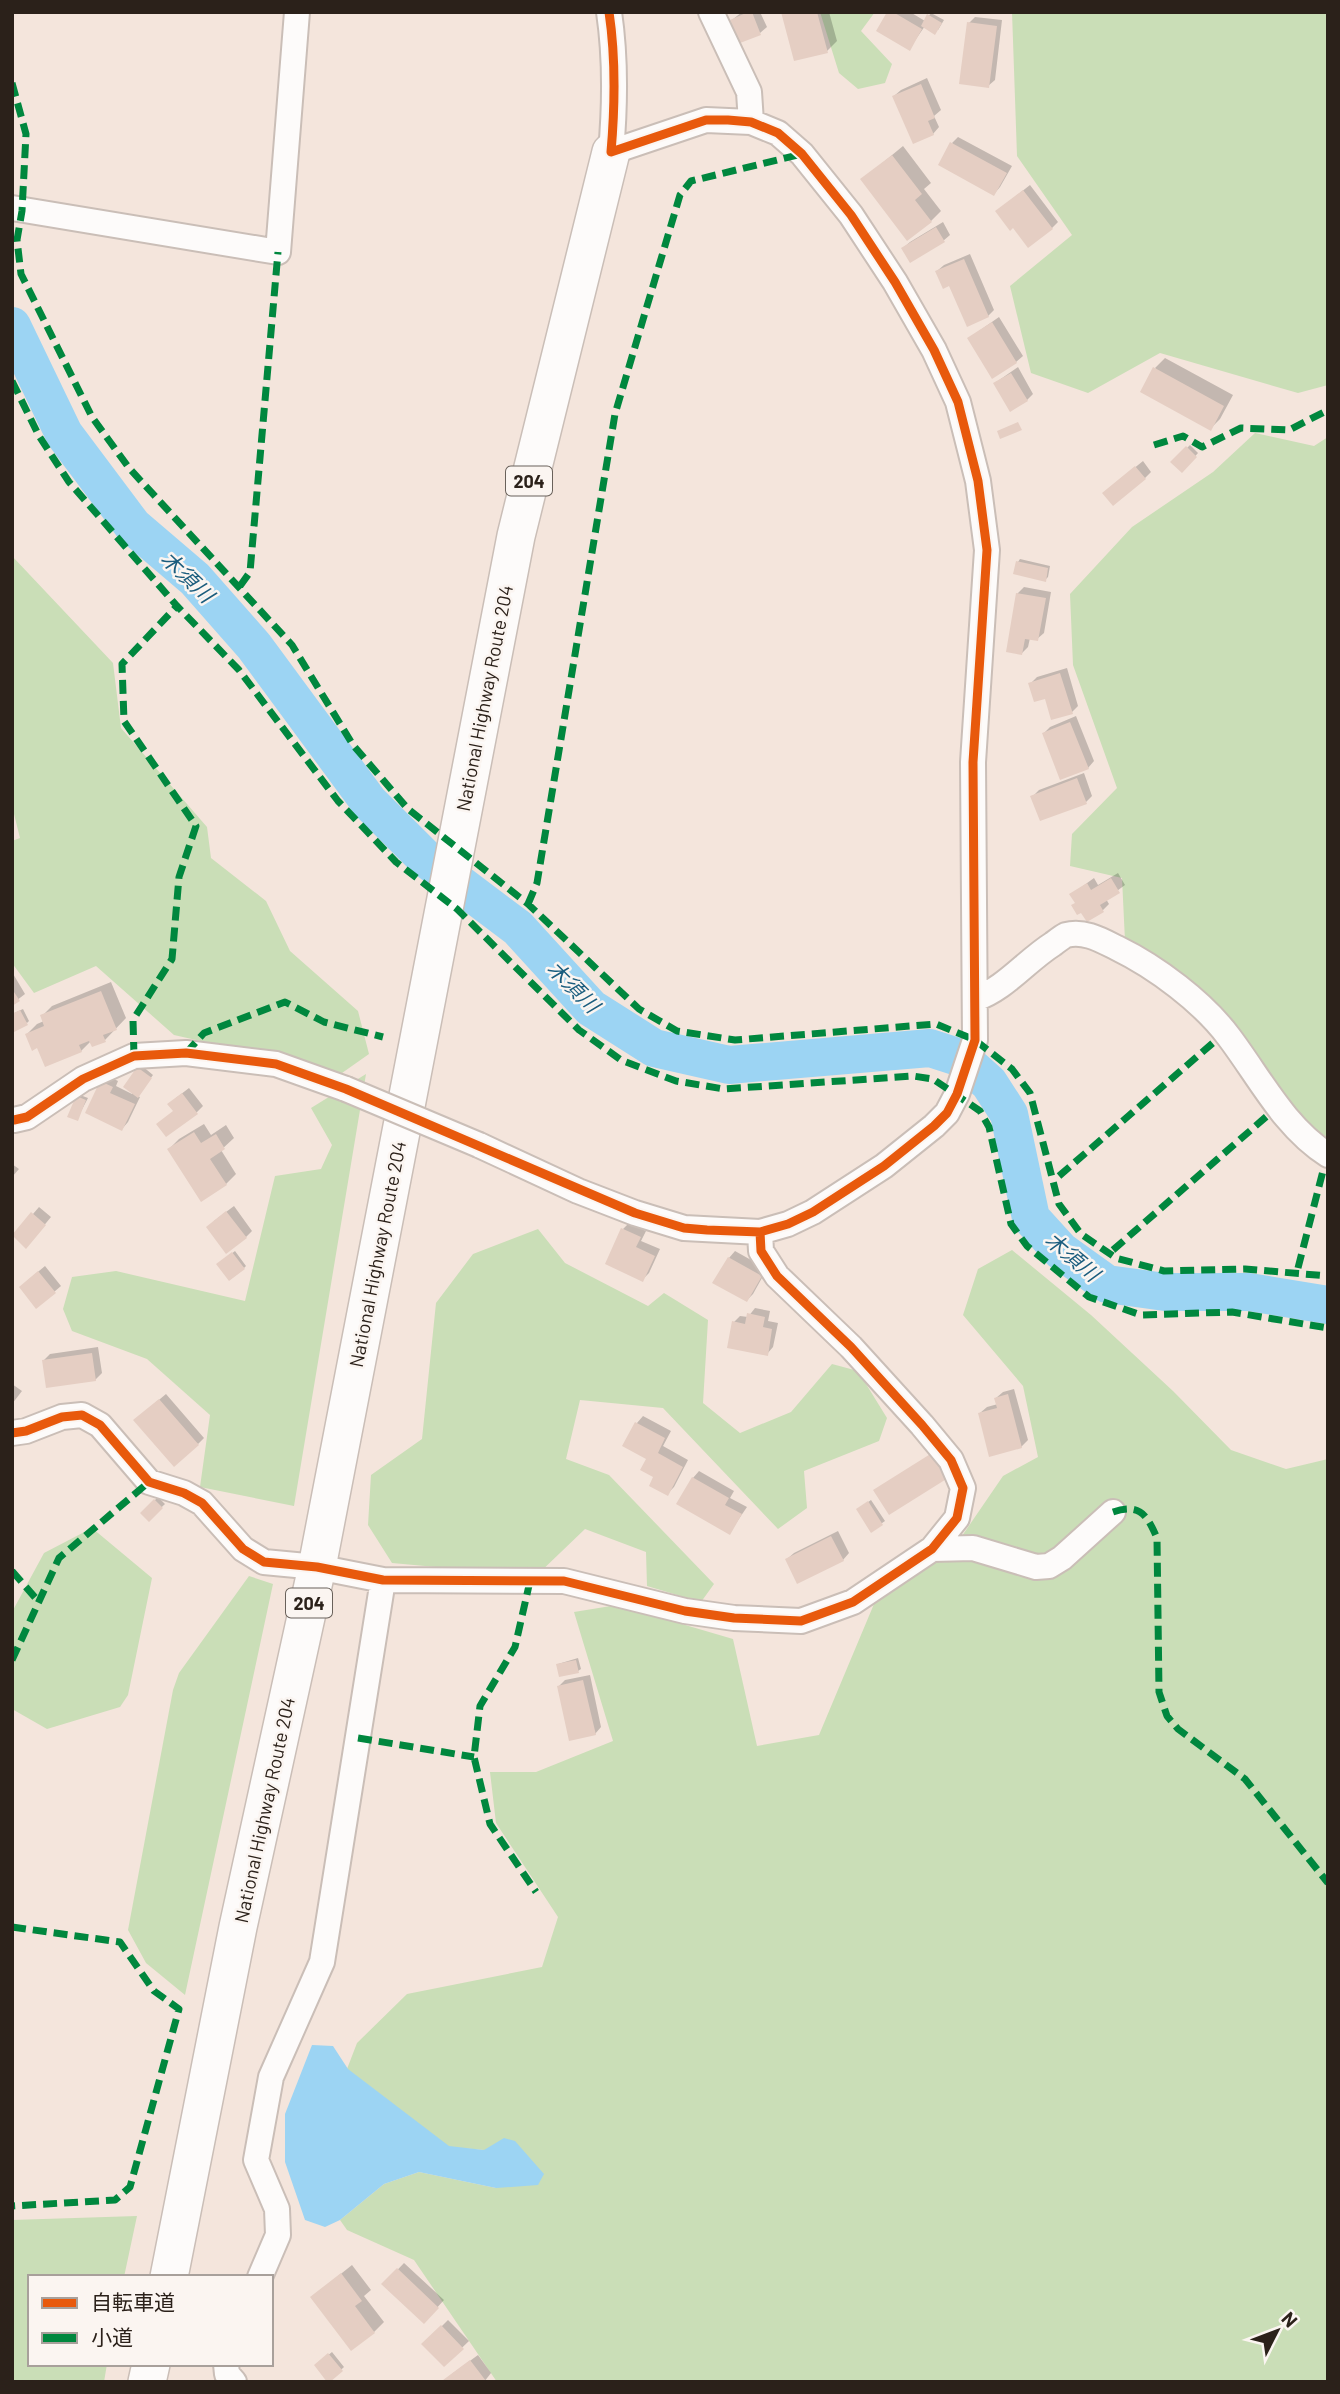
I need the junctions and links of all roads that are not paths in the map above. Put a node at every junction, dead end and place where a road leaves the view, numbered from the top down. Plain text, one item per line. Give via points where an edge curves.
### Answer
1 (298, 12) edge
2 (609, 12) edge
3 (711, 12) edge
4 (751, 122) junction
5 (611, 152) junction
6 (17, 209) edge
7 (975, 999) junction
8 (13, 1120) edge
9 (1328, 1155) edge
10 (760, 1232) junction
11 (12, 1433) edge
12 (1113, 1512) dead end
13 (932, 1549) junction
14 (317, 1567) junction
15 (383, 1580) junction
16 (169, 2275) edge
17 (261, 2275) edge

1 - 6 street via 278,252
2 - 5 street via 614,66
3 - 4 street via 748,92
4 - 5 street via 706,120
4 - 7 street via 778,133 802,154 851,215 934,350 958,402 978,481 987,550 973,762
5 - 14 highway, National Highway Route 204 / 204 via 516,536
7 - 9 street via 992,994 1066,935 1090,935 1139,959 1194,1000 1227,1034 1282,1113 1308,1142
7 - 10 street via 975,1040 947,1113 884,1166 813,1212
8 - 10 street, bridge via 27,1117 83,1079 134,1056 186,1053 276,1064 346,1089 635,1213 684,1228
10 - 13 street via 761,1251 777,1276 851,1347 951,1460 963,1488 957,1518
11 - 14 street via 82,1415 100,1426 149,1482 202,1503 243,1549 264,1562
12 - 13 street via 1049,1566 1037,1567 973,1548
13 - 15 street via 853,1602 801,1621 685,1611 564,1581
14 - 15 street
14 - 16 highway, National Highway Route 204 / 204 via 238,1927
15 - 17 street via 322,1962 271,2077 256,2160 277,2209 278,2235

